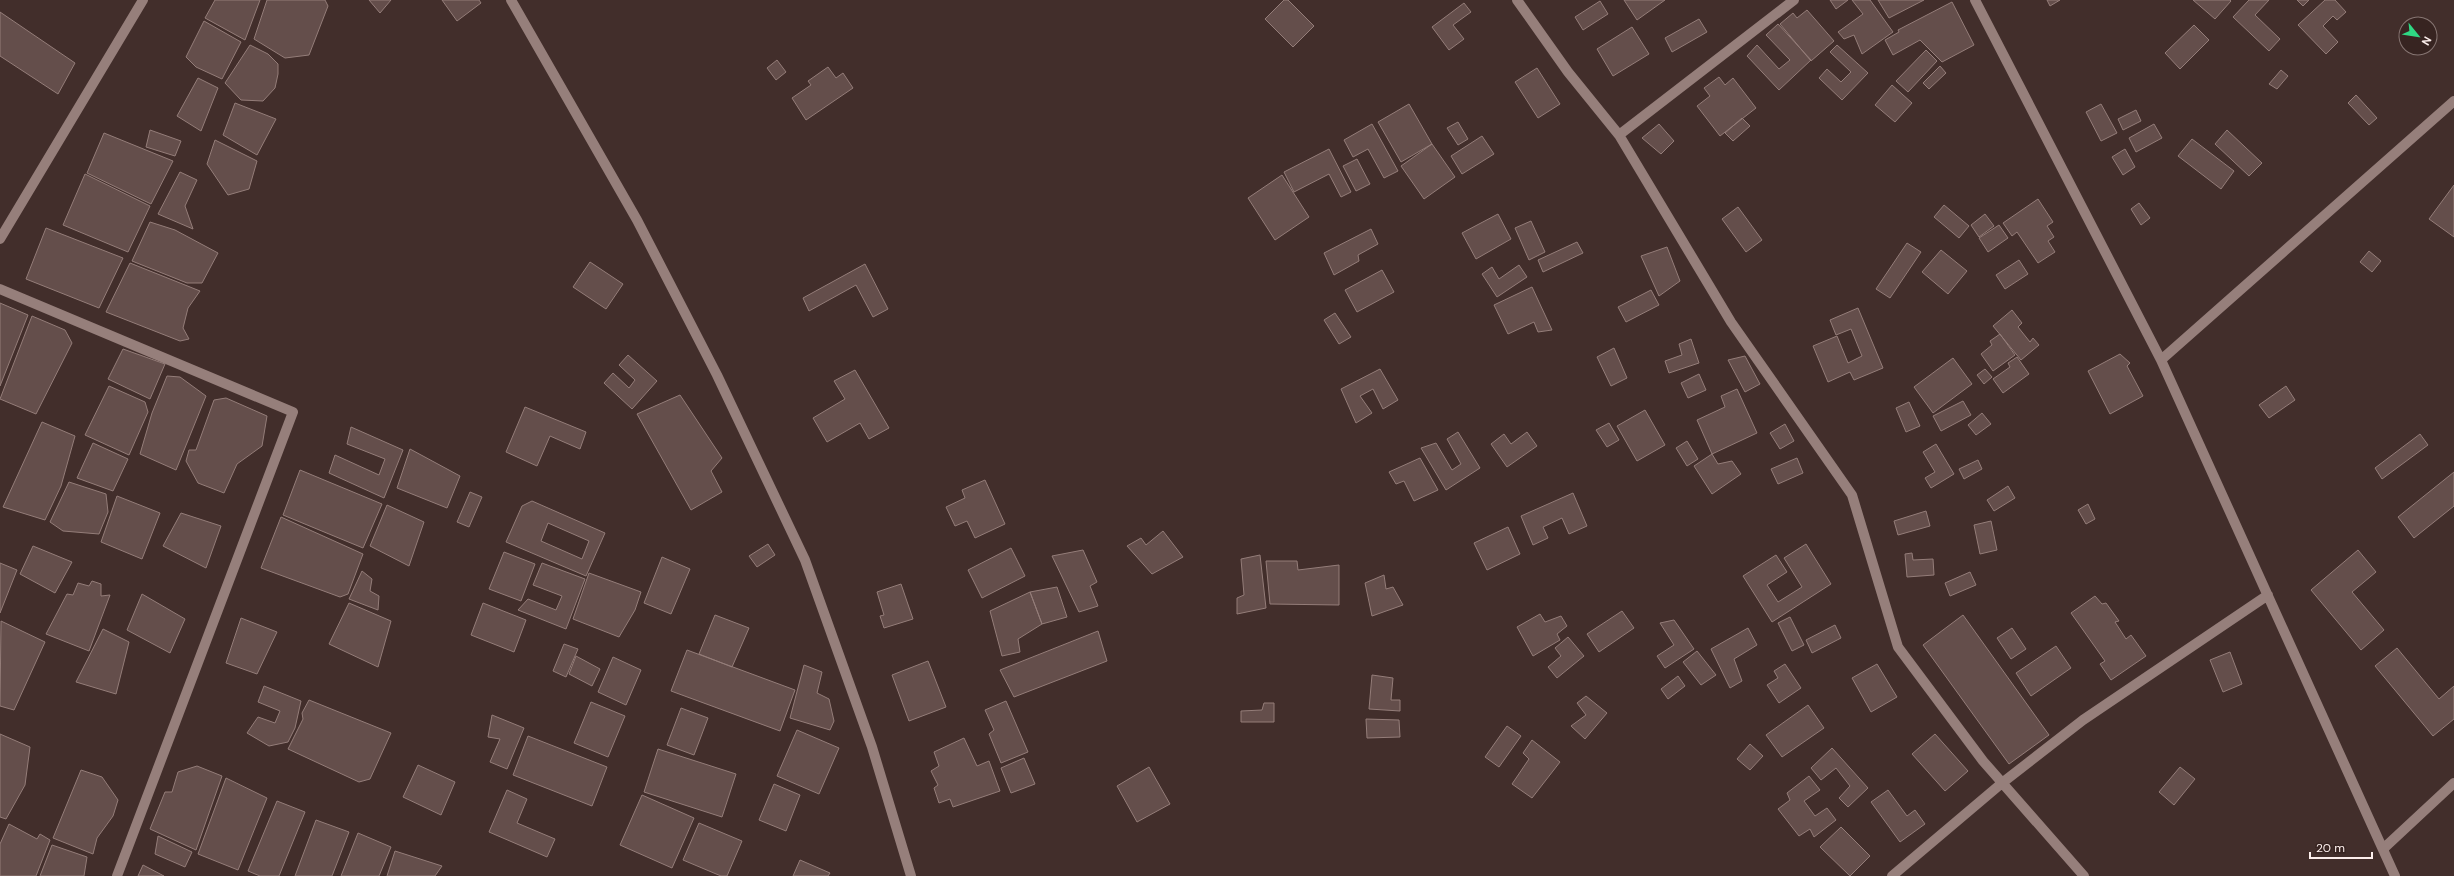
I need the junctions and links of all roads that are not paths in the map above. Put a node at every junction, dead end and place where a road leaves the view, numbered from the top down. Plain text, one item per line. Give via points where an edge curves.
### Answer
1 (143, 0) edge
2 (511, 0) edge
3 (1517, 0) edge
4 (1794, 0) edge
5 (1975, 0) edge
6 (2454, 101) edge
7 (1619, 135) junction
8 (0, 239) edge
9 (0, 289) edge
10 (2161, 360) junction
11 (2268, 595) junction
12 (2002, 783) junction
13 (2454, 783) edge
14 (2383, 849) junction
15 (117, 876) edge
16 (911, 876) edge
17 (1892, 876) edge
18 (2084, 876) edge
19 (2395, 876) edge

1 - 8 street
2 - 16 street via 640,227 717,375 805,560 872,746
3 - 7 street via 1568,72
4 - 7 street
5 - 10 street
6 - 10 street
7 - 12 street via 1731,322 1852,495 1898,647
9 - 15 street via 293,412
10 - 11 street
11 - 12 street via 2083,720
11 - 14 street
12 - 17 street
12 - 18 street
13 - 14 street
14 - 19 street

